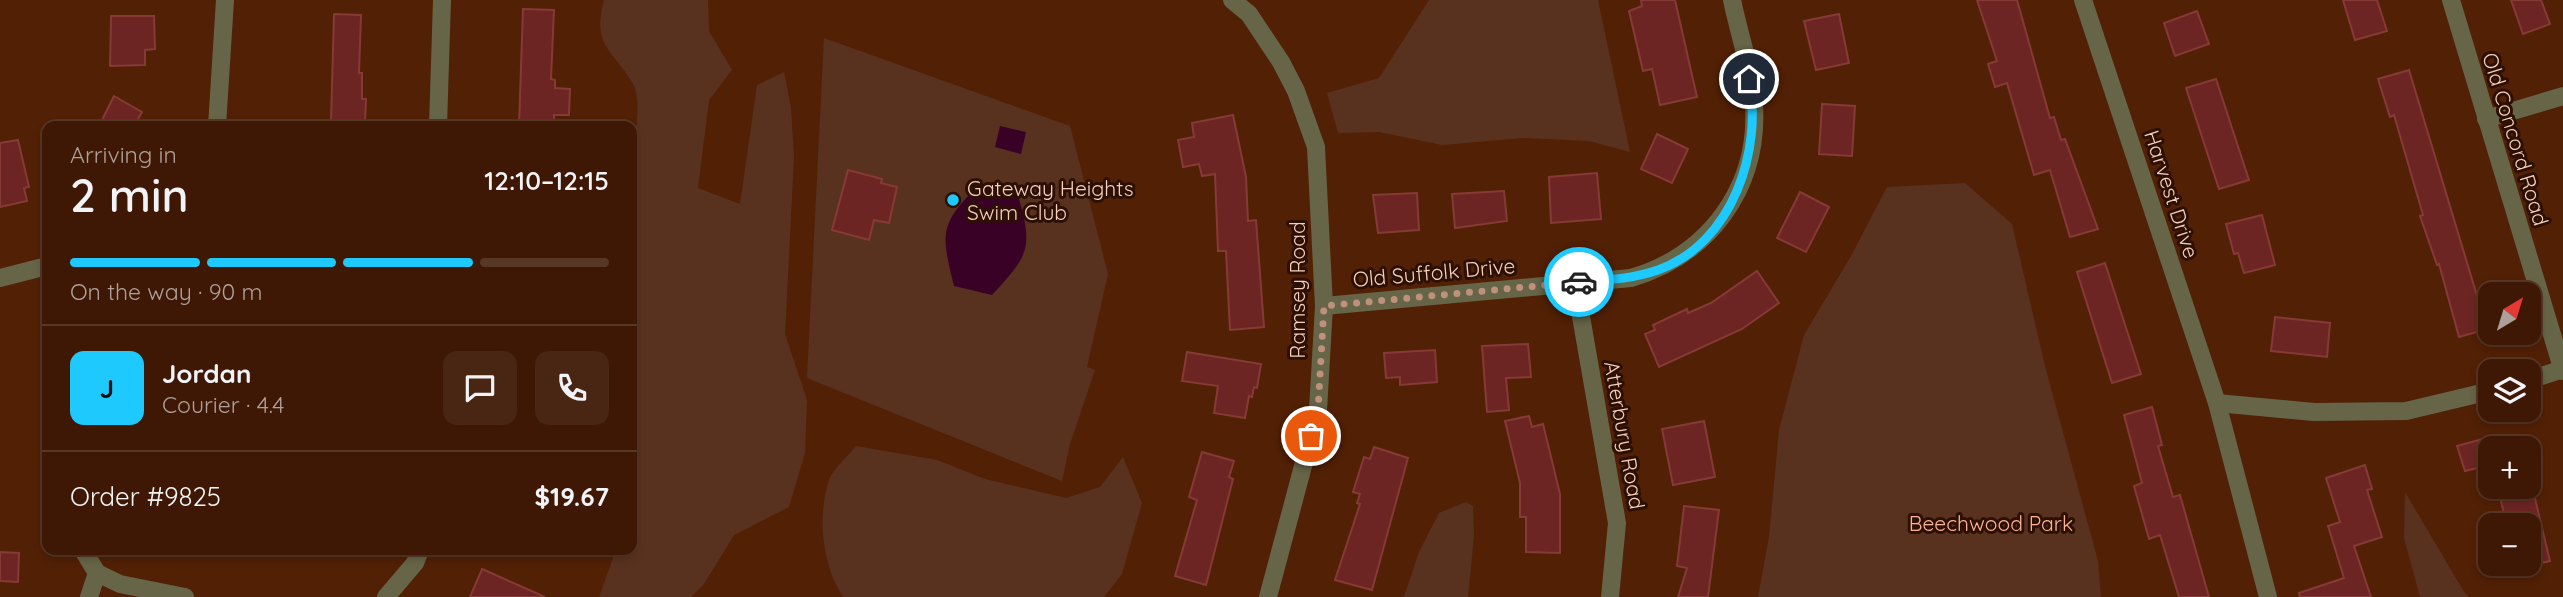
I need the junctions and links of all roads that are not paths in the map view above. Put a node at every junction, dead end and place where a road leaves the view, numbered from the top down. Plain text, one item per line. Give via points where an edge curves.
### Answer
1 (225, 0) edge
2 (442, 0) edge
3 (1232, 0) edge
4 (1732, 0) edge
5 (2083, 0) edge
6 (2451, 0) edge
7 (2563, 96) edge
8 (2486, 119) junction
9 (217, 121) edge
10 (438, 121) edge
11 (42, 267) edge
12 (0, 278) edge
13 (1575, 282) junction
14 (1324, 306) junction
15 (2563, 370) edge
16 (2541, 376) edge
17 (2478, 394) edge
18 (2217, 403) junction
19 (86, 555) edge
20 (418, 555) edge
21 (97, 573) junction
22 (89, 597) edge
23 (185, 597) edge
24 (386, 597) edge
25 (1268, 597) edge
26 (1610, 597) edge
27 (2268, 597) edge

1 - 9 street
2 - 10 street
3 - 14 street, Ramsey Road via 1249,14 1281,62 1316,147
4 - 13 street, Old Suffolk Drive via 1754,105 1751,148 1741,183 1721,219 1690,251 1661,269 1631,278
5 - 18 street, Harvest Drive
6 - 8 street, Old Concord Road
7 - 8 street
8 - 15 street, Old Concord Road
11 - 12 street
13 - 14 street, Old Suffolk Drive
13 - 26 street, Atterbury Road via 1617,523
14 - 25 street, Ramsey Road via 1318,410
15 - 16 street
17 - 18 street via 2406,411 2314,412
18 - 27 street, Harvest Drive
19 - 21 street
20 - 24 street
21 - 22 street
21 - 23 street via 129,586

